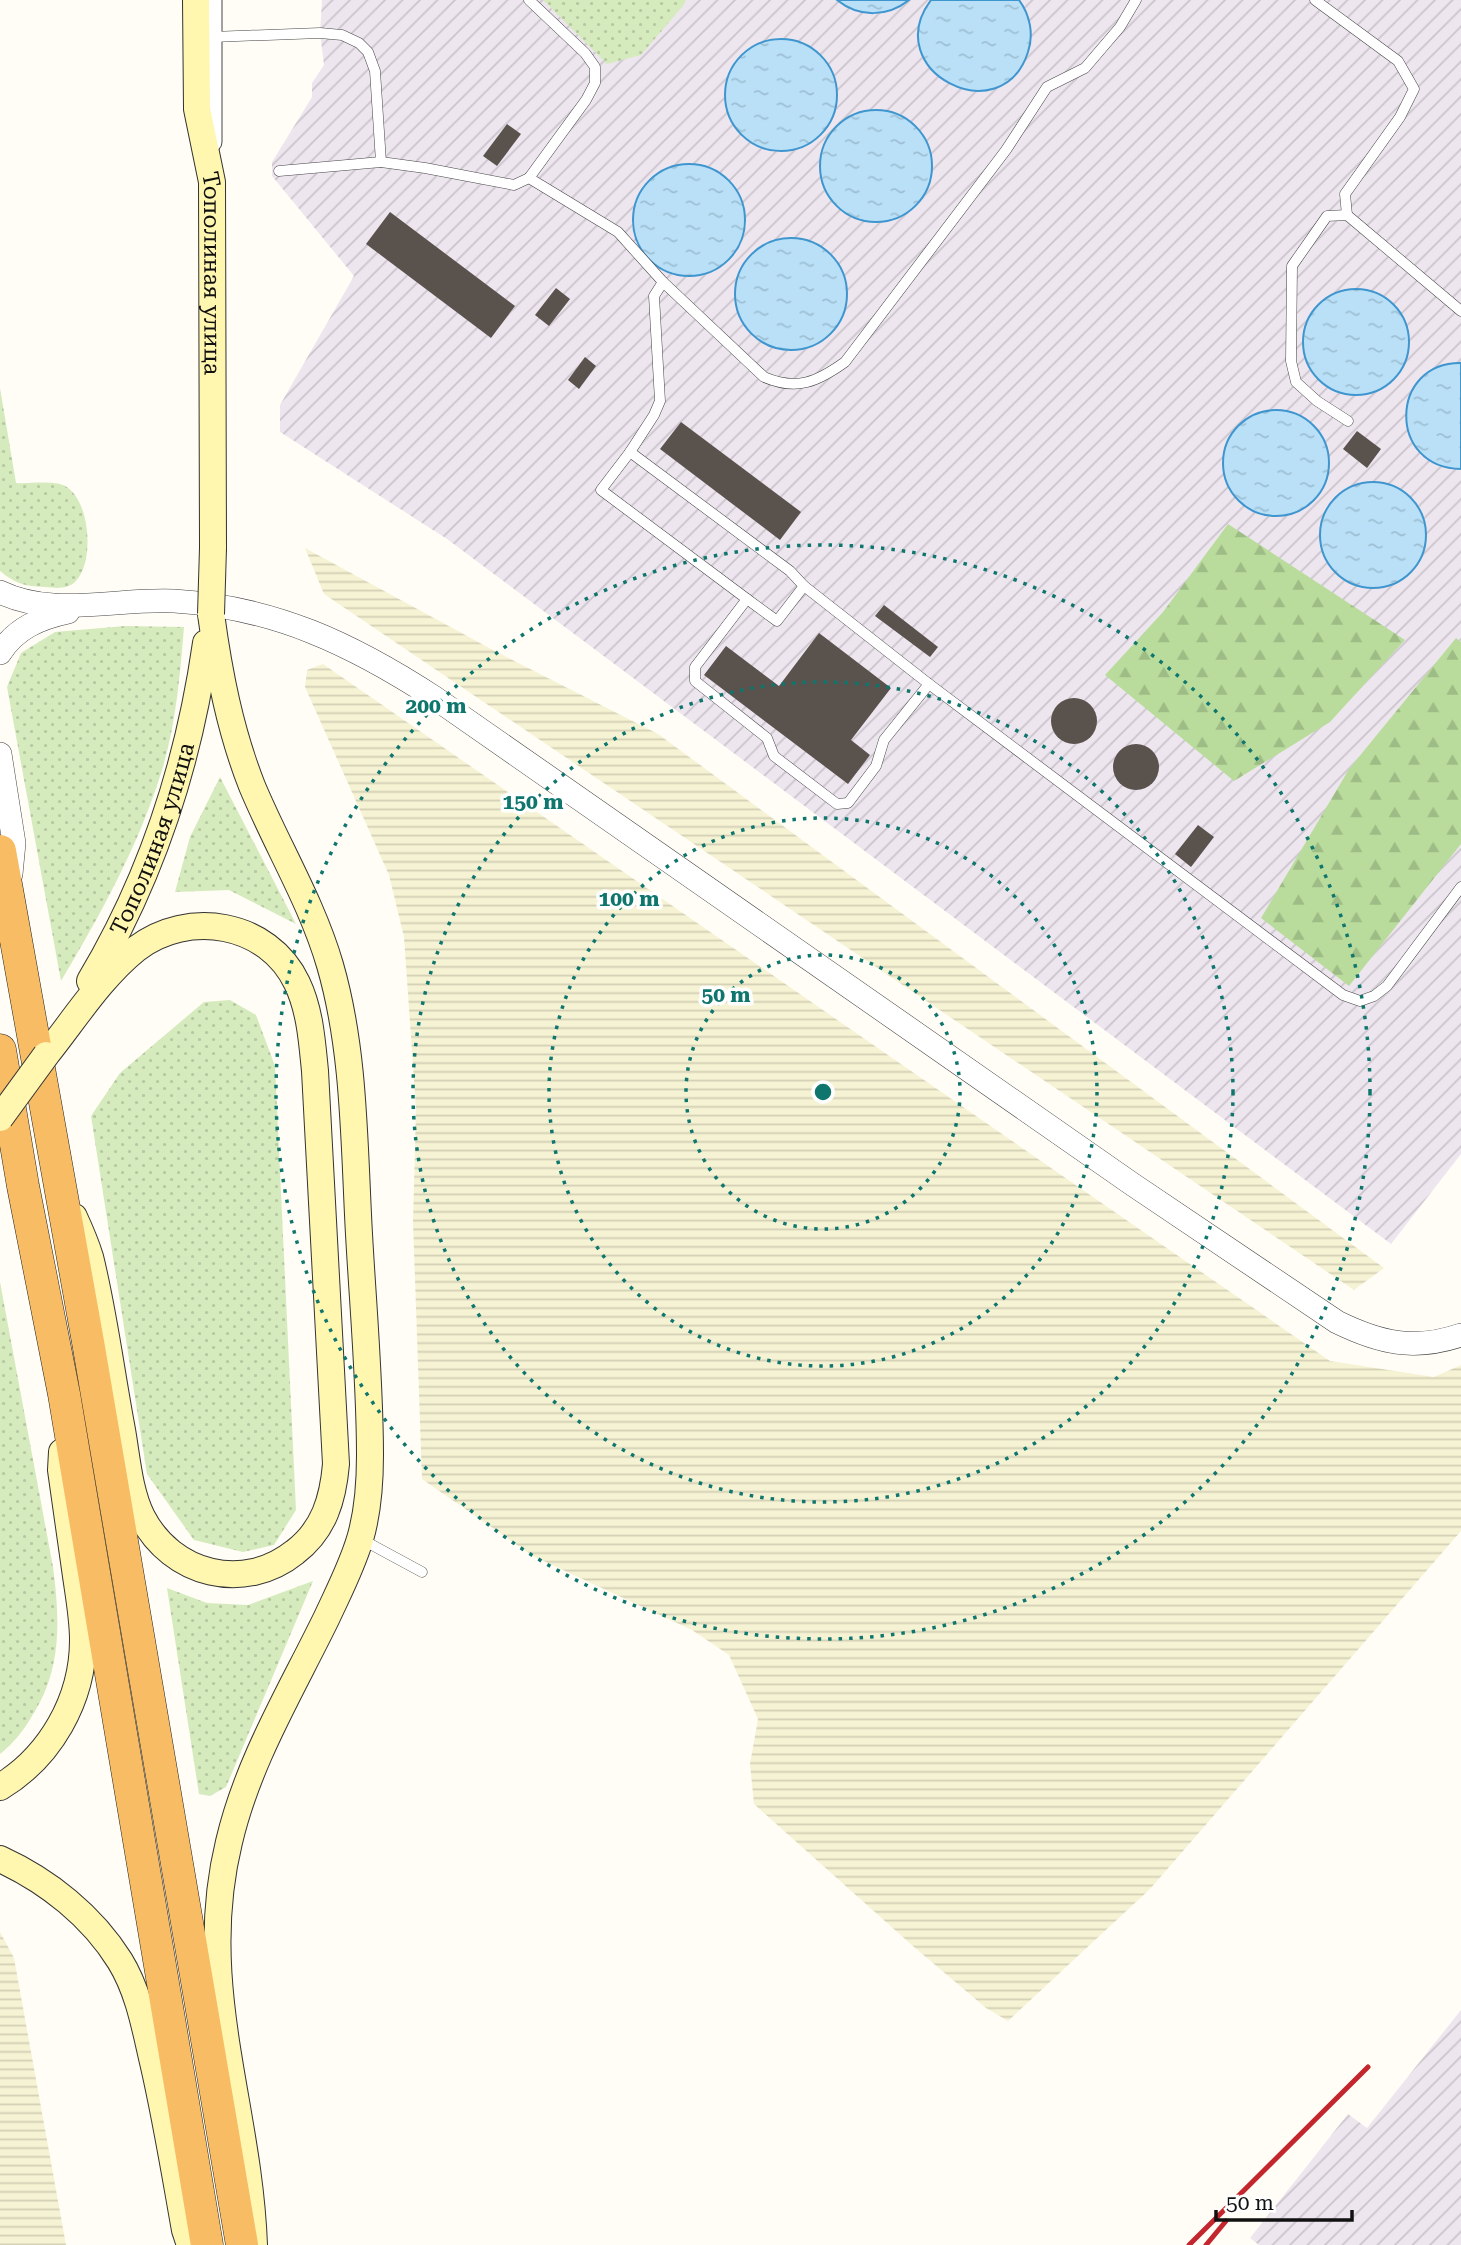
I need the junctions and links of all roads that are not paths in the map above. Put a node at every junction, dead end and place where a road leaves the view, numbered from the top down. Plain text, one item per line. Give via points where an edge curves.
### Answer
1 (196, 0) edge
2 (212, 0) edge
3 (529, 0) edge
4 (1136, 0) edge
5 (1315, 0) edge
6 (212, 37) junction
7 (381, 162) junction
8 (279, 171) dead end
9 (529, 178) junction
10 (212, 182) junction
11 (1347, 215) junction
12 (663, 282) junction
13 (1461, 312) edge
14 (1348, 421) dead end
15 (630, 452) junction
16 (804, 586) junction
17 (0, 592) edge
18 (747, 599) junction
19 (98, 605) junction
20 (0, 653) edge
21 (929, 684) junction
22 (211, 686) junction
23 (0, 754) edge
24 (0, 851) edge
25 (1461, 887) edge
26 (9, 902) junction
27 (90, 991) junction
28 (0, 1050) edge
29 (0, 1118) edge
30 (57, 1173) junction
31 (1461, 1335) edge
32 (64, 1394) junction
33 (361, 1538) junction
34 (422, 1572) dead end
35 (0, 1787) edge
36 (0, 1859) edge
37 (190, 2245) edge
38 (207, 2245) edge
39 (242, 2245) edge
40 (254, 2245) edge

1 - 10 main road via 197,108
2 - 6 street, Тополиная улица
3 - 9 lane via 584,53 595,67 595,83
4 - 12 lane via 1085,68 1047,87 1006,150 845,362 828,374 783,385 764,377
5 - 11 lane via 1398,61 1414,89 1400,117 1345,194
6 - 7 lane via 320,33 342,35 359,43 375,71
6 - 10 street, Тополиная улица
7 - 8 lane
7 - 9 lane via 514,185
9 - 12 lane via 618,232
10 - 22 main road, Тополиная улица, bridge
11 - 13 lane
11 - 14 lane via 1327,216 1292,266 1291,361 1296,382
12 - 15 lane via 654,296 660,401
15 - 16 lane
15 - 18 lane via 601,490
16 - 18 lane via 777,621
16 - 21 lane
17 - 19 street via 35,604
18 - 21 lane via 695,667 695,681 767,738 774,755 837,804 848,803 876,766 884,740
19 - 20 street via 30,624
19 - 31 street via 175,601 237,609 289,622 364,655 435,698 1337,1322 1398,1343 1433,1343
21 - 25 lane via 1343,995 1360,1002 1387,986
22 - 27 main road, Тополиная улица via 154,848
22 - 33 main road via 324,948 342,1016 354,1135 370,1452
23 - 26 street via 14,843
24 - 26 highway
26 - 30 highway
27 - 29 main road, bridge
27 - 30 main road via 152,938 201,925 230,928 256,938 290,970 302,994 311,1034 319,1123 336,1464 324,1519 303,1546 272,1567 227,1576 200,1570 159,1541 141,1516 89,1255
28 - 32 highway
30 - 39 highway
32 - 35 main road via 61,1470 82,1622 82,1661 71,1703 53,1738 29,1767
32 - 38 highway
33 - 34 lane
33 - 40 main road via 254,1764 222,1871 217,1983 253,2210
36 - 37 main road via 38,1879 73,1906 110,1947 128,1976 146,2031

